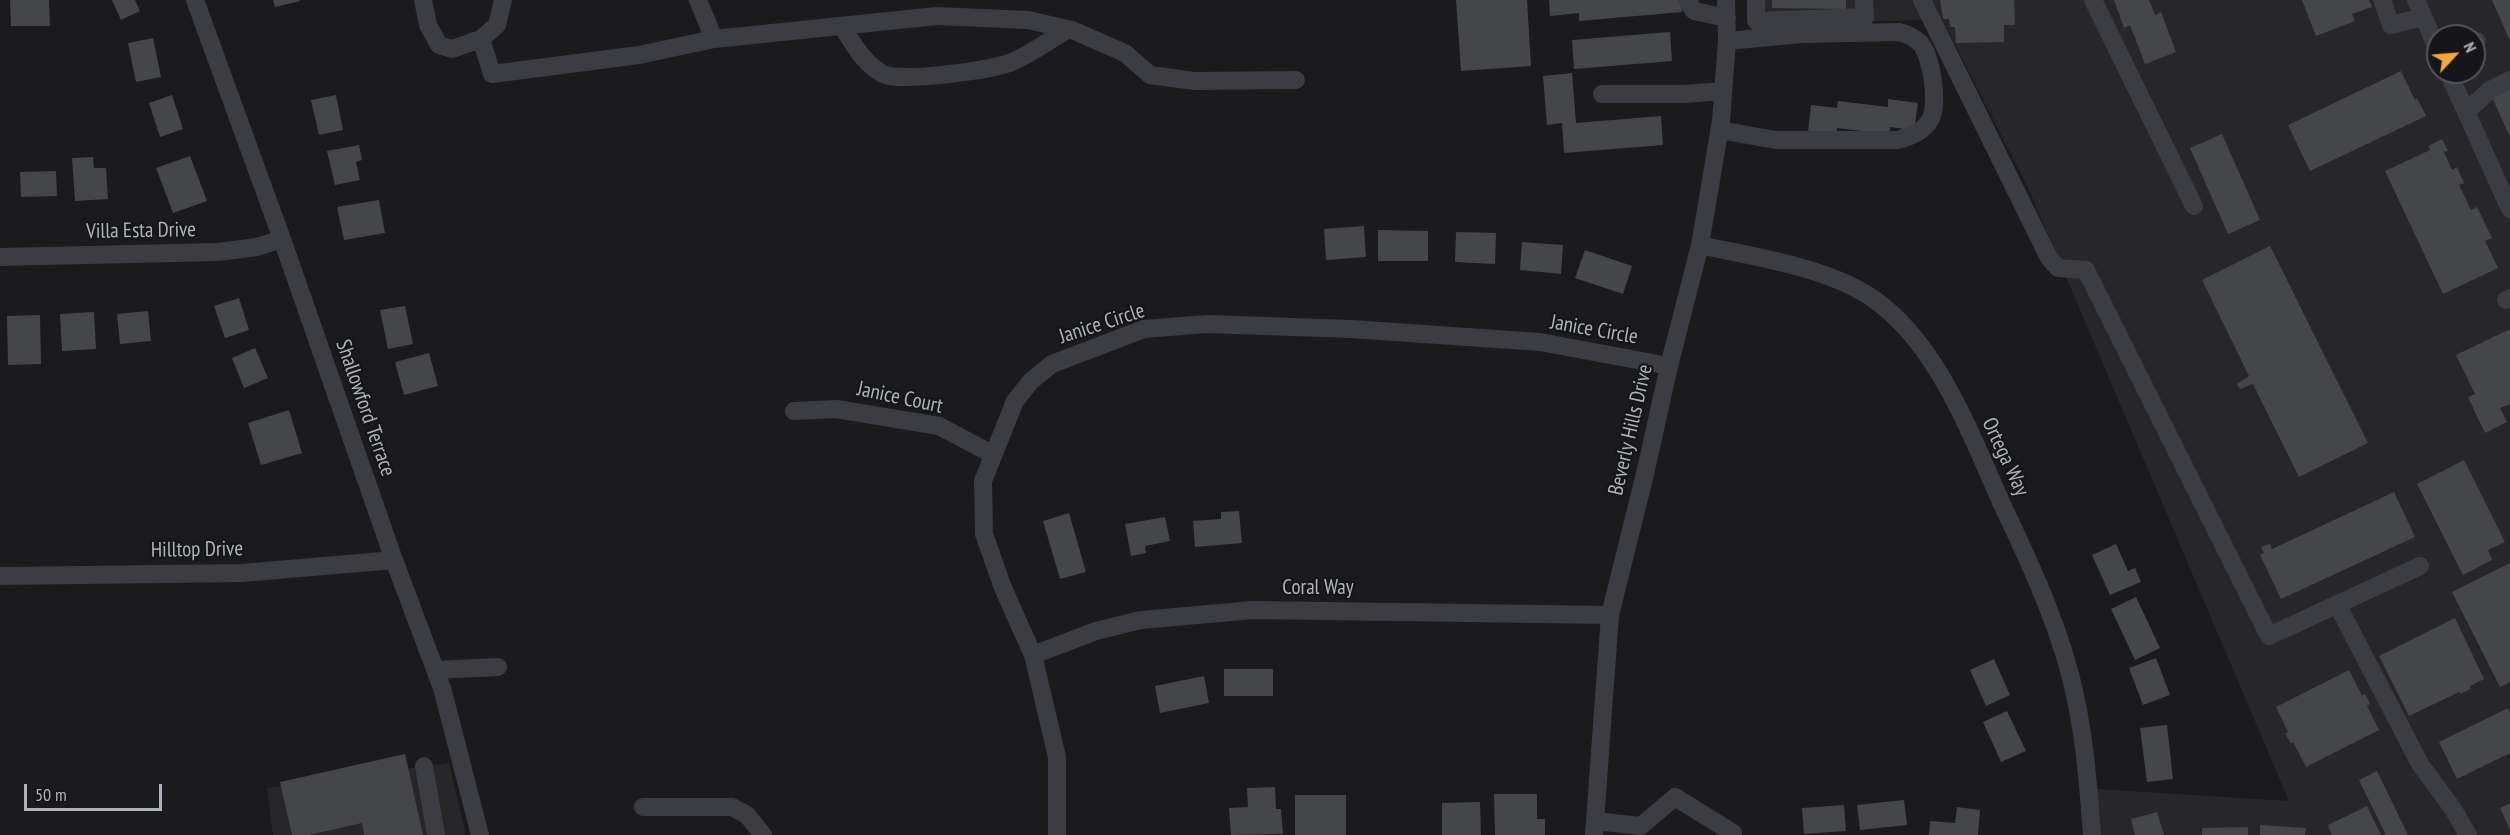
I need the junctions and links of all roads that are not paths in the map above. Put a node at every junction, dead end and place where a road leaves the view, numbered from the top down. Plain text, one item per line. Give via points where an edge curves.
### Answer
1 (195, 0) edge
2 (423, 0) edge
3 (503, 0) edge
4 (698, 0) edge
5 (1687, 0) edge
6 (1756, 0) edge
7 (1864, 0) edge
8 (1922, 0) edge
9 (2093, 0) edge
10 (2382, 0) edge
11 (2419, 8) edge
12 (1726, 9) edge
13 (2427, 24) edge
14 (842, 26) junction
15 (1068, 29) junction
16 (481, 39) junction
17 (714, 39) junction
18 (1727, 41) junction
19 (1296, 80) dead end
20 (2510, 80) edge
21 (2453, 84) edge
22 (1723, 91) junction
23 (1602, 94) dead end
24 (2466, 112) junction
25 (1719, 130) junction
26 (2193, 206) dead end
27 (2510, 209) edge
28 (282, 239) junction
29 (1700, 245) junction
30 (0, 257) edge
31 (1669, 366) junction
32 (794, 411) dead end
33 (992, 454) junction
34 (394, 560) junction
35 (2420, 566) dead end
36 (0, 576) edge
37 (2337, 604) junction
38 (1610, 615) junction
39 (1033, 655) junction
40 (498, 667) dead end
41 (435, 670) junction
42 (424, 766) dead end
43 (643, 807) dead end
44 (1594, 828) edge
45 (1733, 833) dead end
46 (436, 835) edge
47 (480, 835) edge
48 (763, 835) edge
49 (1057, 835) edge
50 (2092, 835) edge
51 (2468, 835) edge

1 - 28 street, Shallowford Terrace
2 - 16 street via 428,25 439,45 452,49
3 - 16 street via 496,25
4 - 17 street
5 - 12 street via 1694,10
6 - 7 street via 1756,21 1865,17
8 - 37 street via 2049,258 2058,268 2085,270 2270,636
9 - 26 street
10 - 11 street via 2391,25
11 - 13 street
12 - 18 street, Beverly Hills Drive
14 - 15 street via 937,16 1028,20
14 - 15 street via 861,58 877,70 885,75 913,77 1011,63
14 - 17 street
15 - 19 street via 1125,53 1150,75 1194,81
16 - 17 street via 492,74 639,55
18 - 22 street, Beverly Hills Drive
18 - 25 street via 1802,34 1909,35 1928,59 1934,104 1931,119 1923,128 1898,140 1776,140
20 - 24 street via 2490,90
21 - 24 street
22 - 23 street
22 - 25 street, Beverly Hills Drive
24 - 27 street
25 - 29 street, Beverly Hills Drive
28 - 30 street, Villa Esta Drive via 218,252
28 - 34 street, Shallowford Terrace
29 - 31 street, Beverly Hills Drive
29 - 50 street, Ortega Way via 1841,279 1873,298 1904,324 1941,375 2022,548 2070,673 2084,742
31 - 33 street, Janice Circle via 1540,342 1207,324 1144,329 1052,364 1031,381 1015,401
31 - 38 street, Beverly Hills Drive
32 - 33 street, Janice Court via 836,409 939,426
33 - 39 street, Janice Circle via 983,481 984,534
34 - 36 street, Hilltop Drive via 242,573
34 - 41 street, Shallowford Terrace
35 - 37 street
37 - 51 street via 2420,764
38 - 39 street, Coral Way via 1253,610 1142,620 1096,631
38 - 44 street, Beverly Hills Drive
39 - 49 street, Janice Circle via 1057,757
40 - 41 street
41 - 47 street, Shallowford Terrace
42 - 46 street
43 - 48 street via 732,807 747,815
44 - 45 street via 1641,826 1675,797

